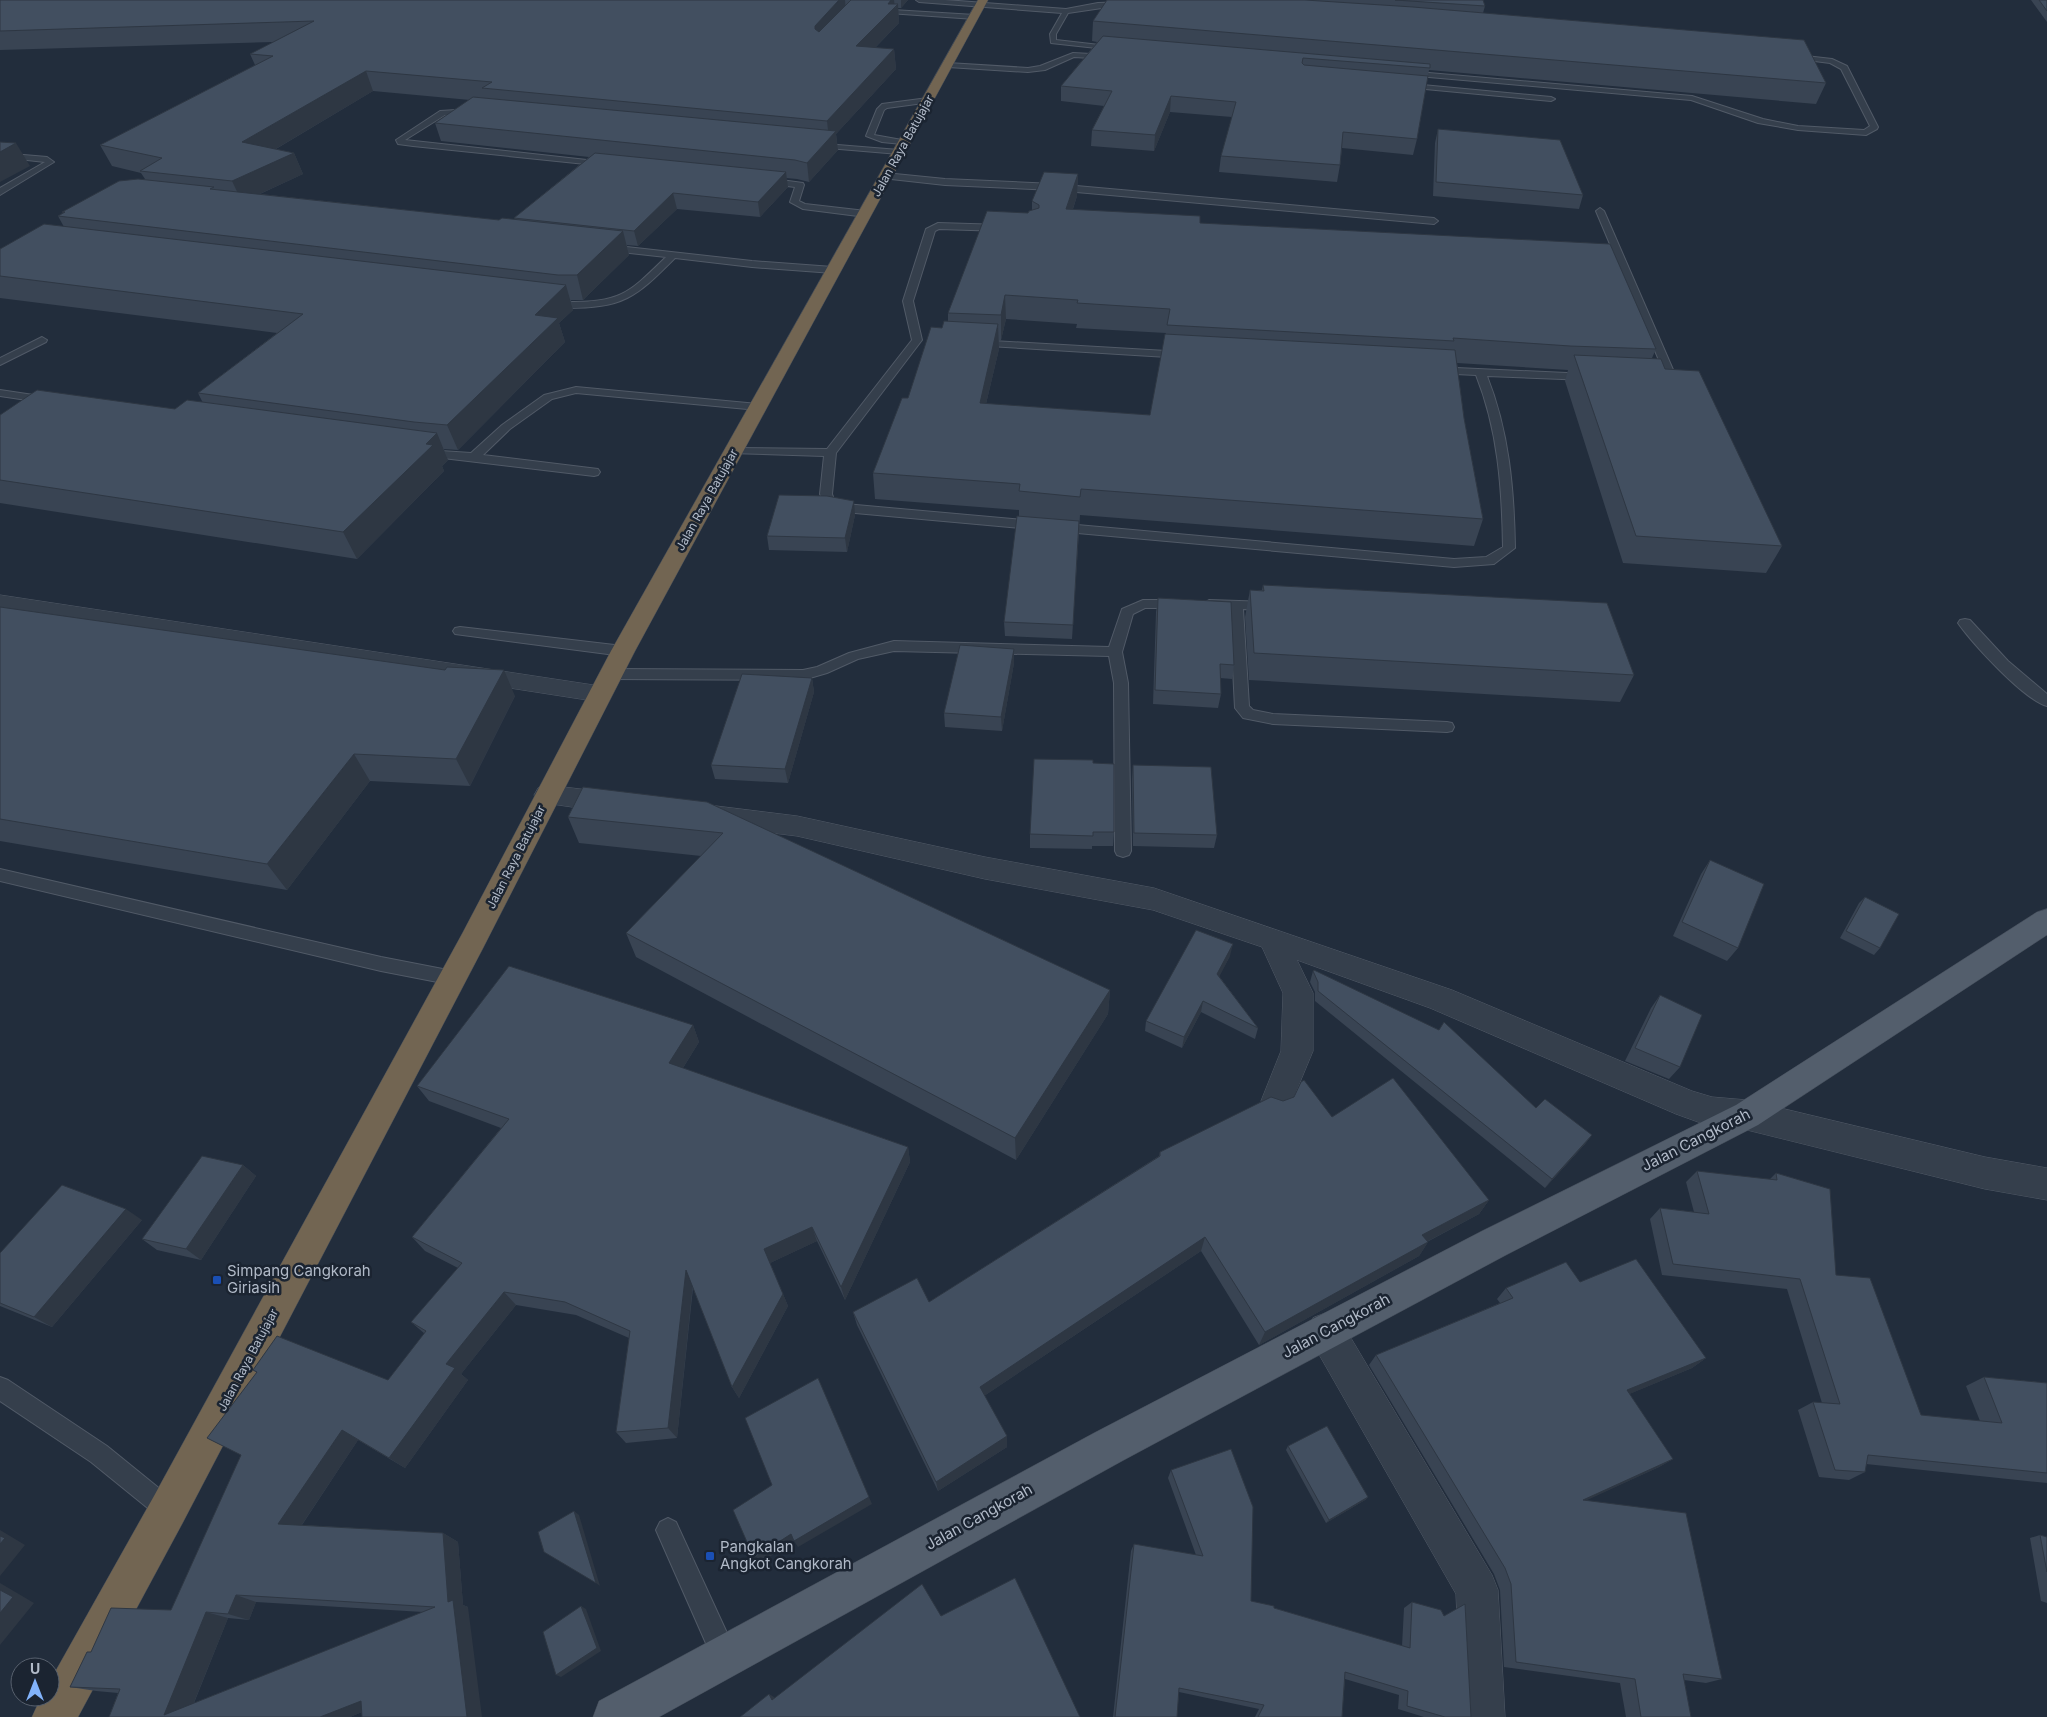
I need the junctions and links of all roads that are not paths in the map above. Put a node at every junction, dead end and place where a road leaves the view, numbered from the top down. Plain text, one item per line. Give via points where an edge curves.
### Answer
1 (919, 0) edge
2 (1137, 4) edge
3 (980, 7) edge
4 (865, 10) edge
5 (1066, 11) junction
6 (1126, 49) edge
7 (1786, 55) edge
8 (1100, 57) edge
9 (948, 65) junction
10 (1394, 72) edge
11 (1394, 84) edge
12 (1551, 99) edge
13 (928, 100) junction
14 (478, 112) edge
15 (808, 144) edge
16 (901, 147) junction
17 (0, 155) edge
18 (618, 165) edge
19 (885, 176) junction
20 (757, 180) edge
21 (0, 192) edge
22 (1600, 212) dead end
23 (866, 214) junction
24 (1434, 221) dead end
25 (1014, 228) edge
26 (673, 255) junction
27 (833, 270) junction
28 (42, 340) dead end
29 (966, 343) edge
30 (1194, 356) edge
31 (0, 362) edge
32 (1421, 369) edge
33 (1480, 372) junction
34 (1598, 378) edge
35 (1645, 380) edge
36 (0, 393) edge
37 (59, 401) edge
38 (758, 408) junction
39 (734, 451) junction
40 (415, 452) edge
41 (830, 453) junction
42 (474, 457) junction
43 (594, 472) dead end
44 (0, 602) edge
45 (1236, 604) junction
46 (1285, 606) edge
47 (1965, 623) dead end
48 (460, 631) dead end
49 (1115, 652) junction
50 (611, 673) junction
51 (2047, 701) edge
52 (1447, 727) dead end
53 (548, 795) junction
54 (641, 806) edge
55 (680, 812) edge
56 (1123, 851) dead end
57 (0, 875) edge
58 (2047, 920) edge
59 (1273, 939) junction
60 (453, 978) junction
61 (1277, 1101) edge
62 (1747, 1115) junction
63 (2047, 1184) edge
64 (1326, 1331) junction
65 (0, 1388) edge
66 (168, 1510) junction
67 (668, 1530) dead end
68 (725, 1657) junction
69 (630, 1714) edge
70 (54, 1717) edge
71 (1483, 1717) edge

1 - 3 lane
2 - 5 lane via 1117,3
3 - 4 lane
3 - 5 lane
3 - 9 highway, Jalan Raya Batujajar
5 - 6 lane via 1052,34 1053,42
7 - 10 lane via 1832,62 1844,68 1874,127 1872,130 1866,133 1798,128 1762,121 1692,98
8 - 9 lane via 1073,55 1042,68 1028,70
9 - 13 highway, Jalan Raya Batujajar
11 - 12 lane
13 - 16 highway, Jalan Raya Batujajar
13 - 16 lane via 885,106 881,110 870,136
14 - 18 lane via 443,113 400,140
15 - 16 lane
16 - 19 highway, Jalan Raya Batujajar
17 - 21 lane via 47,159 50,162
19 - 23 highway, Jalan Raya Batujajar
19 - 24 lane via 1054,187
20 - 23 lane via 800,185 794,202 803,206
22 - 35 lane via 1669,372 1669,378
23 - 27 highway, Jalan Raya Batujajar
25 - 41 lane via 938,226 931,229 908,301 922,340
26 - 26 lane via 150,197 114,204 59,243 595,305 624,298
26 - 27 lane
27 - 38 highway, Jalan Raya Batujajar
28 - 31 lane
29 - 30 lane
32 - 33 lane
33 - 34 lane
33 - 41 lane via 1492,399 1509,493 1509,548 1489,560 1454,563 844,508 830,504 826,494
36 - 37 lane
38 - 39 highway, Jalan Raya Batujajar
38 - 42 lane via 576,390 548,397
39 - 41 lane
39 - 50 highway, Jalan Raya Batujajar
40 - 42 lane
42 - 43 lane
44 - 50 street
45 - 46 lane
45 - 49 lane via 1143,604 1127,612
45 - 52 lane via 1242,708 1248,714 1273,719
47 - 51 lane via 2020,682
48 - 50 lane
49 - 50 lane via 894,646 854,656 803,675
49 - 56 lane via 1121,683
50 - 53 highway, Jalan Raya Batujajar
53 - 54 street
53 - 60 highway, Jalan Raya Batujajar
55 - 59 street via 797,826 986,868 1154,899
57 - 60 lane
58 - 62 main road, Jalan Cangkorah
59 - 61 street via 1298,993 1297,1051
59 - 62 street via 1441,999 1687,1104 1712,1112
60 - 66 highway, Jalan Raya Batujajar
62 - 63 street via 1985,1173
62 - 64 main road, Jalan Cangkorah
64 - 68 main road, Jalan Cangkorah
64 - 71 street via 1477,1590
65 - 66 lane via 99,1454
66 - 70 highway, Jalan Raya Batujajar
67 - 68 lane
68 - 69 main road, Jalan Cangkorah

